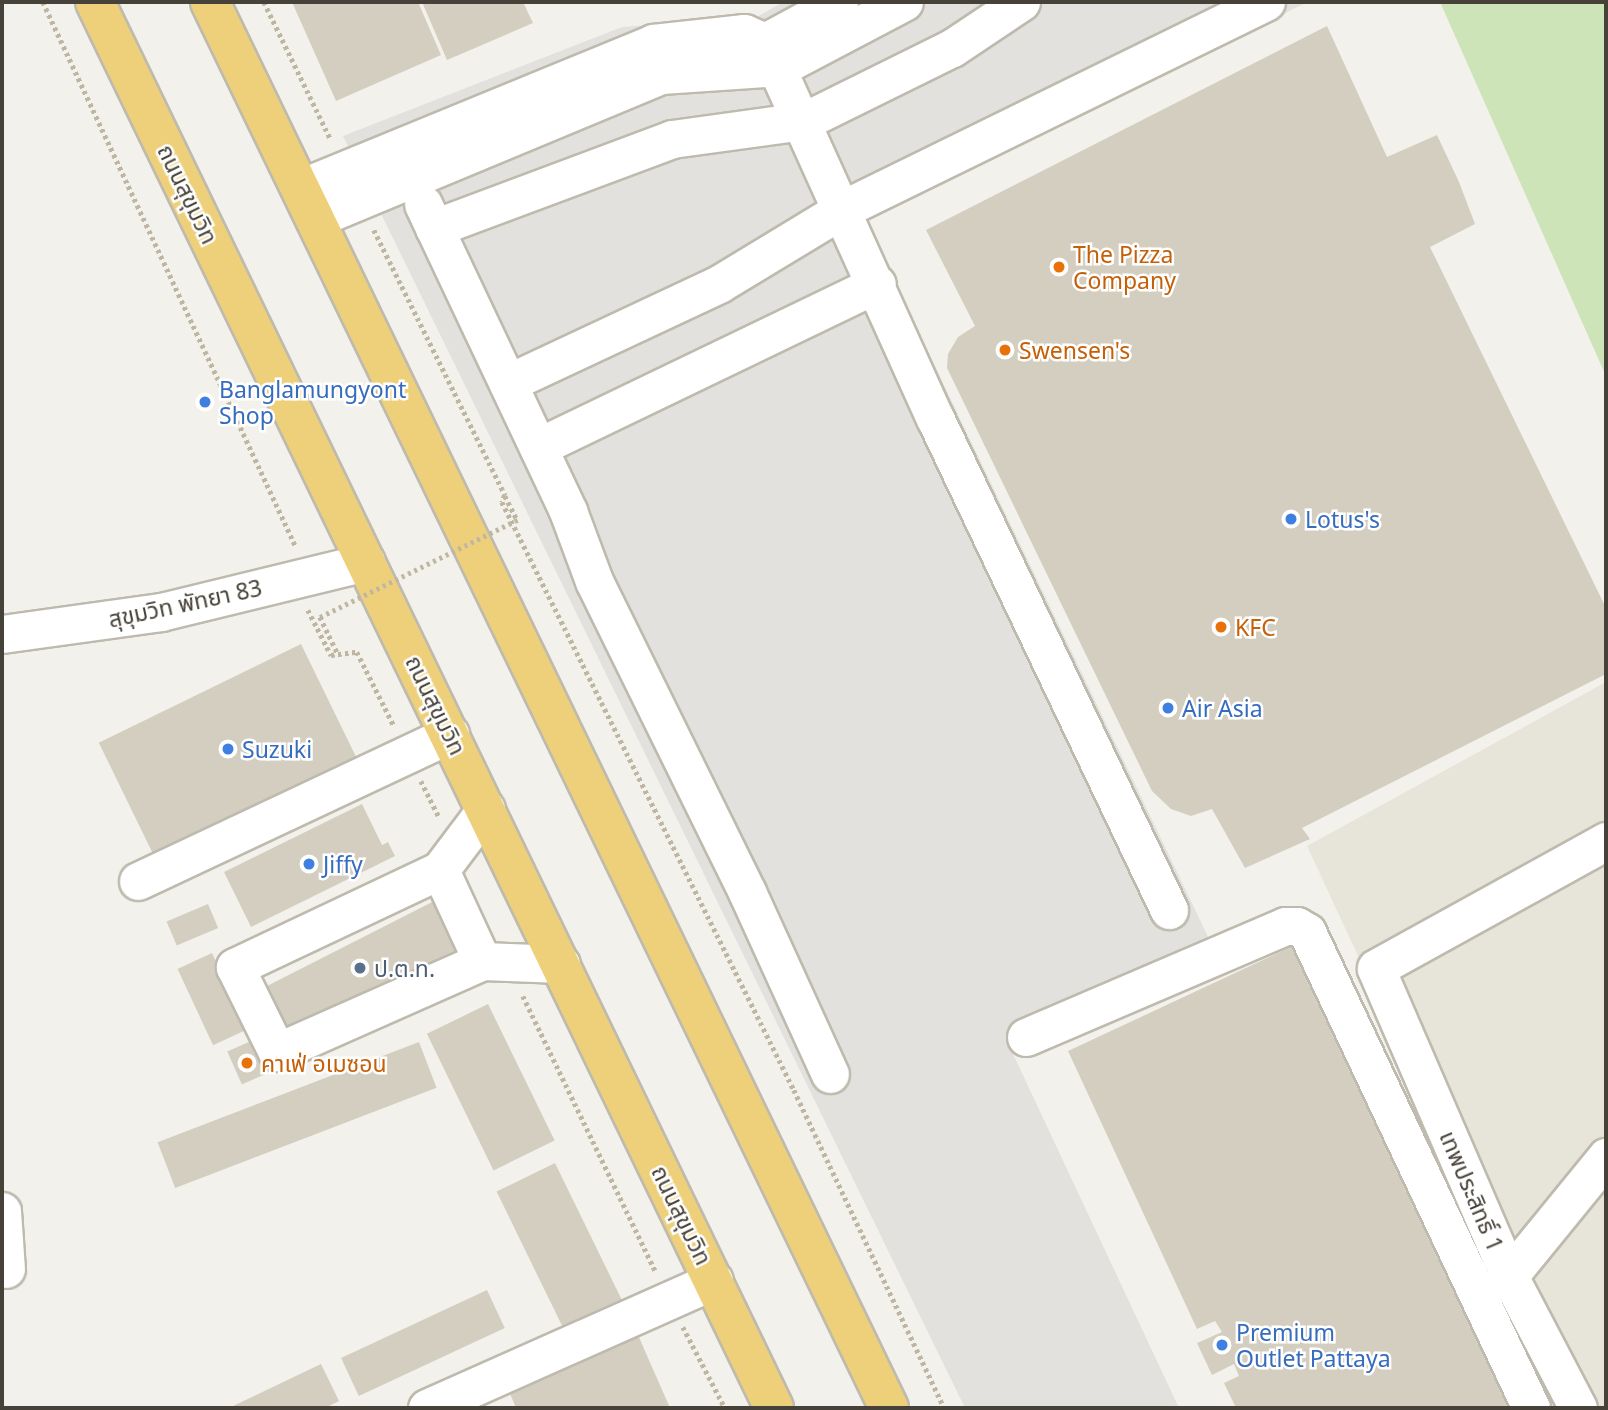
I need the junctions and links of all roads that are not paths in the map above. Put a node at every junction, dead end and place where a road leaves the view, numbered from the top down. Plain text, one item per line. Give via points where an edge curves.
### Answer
1 (95, 2) edge
2 (210, 2) edge
3 (839, 2) edge
4 (904, 2) edge
5 (1021, 2) edge
6 (1266, 2) edge
7 (773, 55) junction
8 (804, 121) junction
9 (307, 204) junction
10 (843, 209) junction
11 (877, 284) junction
12 (508, 383) junction
13 (538, 447) junction
14 (366, 562) junction
15 (2, 634) edge
16 (450, 734) junction
17 (486, 809) junction
18 (1606, 841) edge
19 (447, 859) junction
20 (138, 881) dead end
21 (1169, 910) dead end
22 (494, 960) junction
23 (561, 964) junction
24 (1026, 1037) dead end
25 (831, 1073) dead end
26 (1606, 1157) edge
27 (2, 1211) edge
28 (6, 1269) dead end
29 (1509, 1276) junction
30 (714, 1280) junction
31 (427, 1408) edge
32 (774, 1408) edge
33 (889, 1408) edge
34 (1531, 1408) edge
35 (1578, 1408) edge

1 - 14 highway, ถนนสุขุมวิท
2 - 9 highway
3 - 7 street
4 - 7 street
5 - 8 street via 952,48
6 - 10 street
7 - 8 street
7 - 9 street via 744,33 653,43
8 - 10 street
8 - 12 street via 672,139 429,216
9 - 33 highway
10 - 11 street
10 - 12 street via 719,284
11 - 13 street
11 - 21 street via 940,431
12 - 13 street
13 - 25 street via 594,581
14 - 15 street, สุขุมวิท พัทยา 83 via 161,612
14 - 16 highway, ถนนสุขุมวิท
16 - 17 highway, ถนนสุขุมวิท
16 - 20 street
17 - 19 street
17 - 23 highway, ถนนสุขุมวิท
18 - 29 street, เทพประสิทธิ์ 1 via 1376,968
19 - 22 street
19 - 22 street via 235,967 277,1052
22 - 23 street
23 - 30 highway, ถนนสุขุมวิท
24 - 34 street via 1285,926 1307,932
26 - 29 street
27 - 28 street
29 - 35 street, เทพประสิทธิ์ 1
30 - 31 street
30 - 32 highway, ถนนสุขุมวิท

